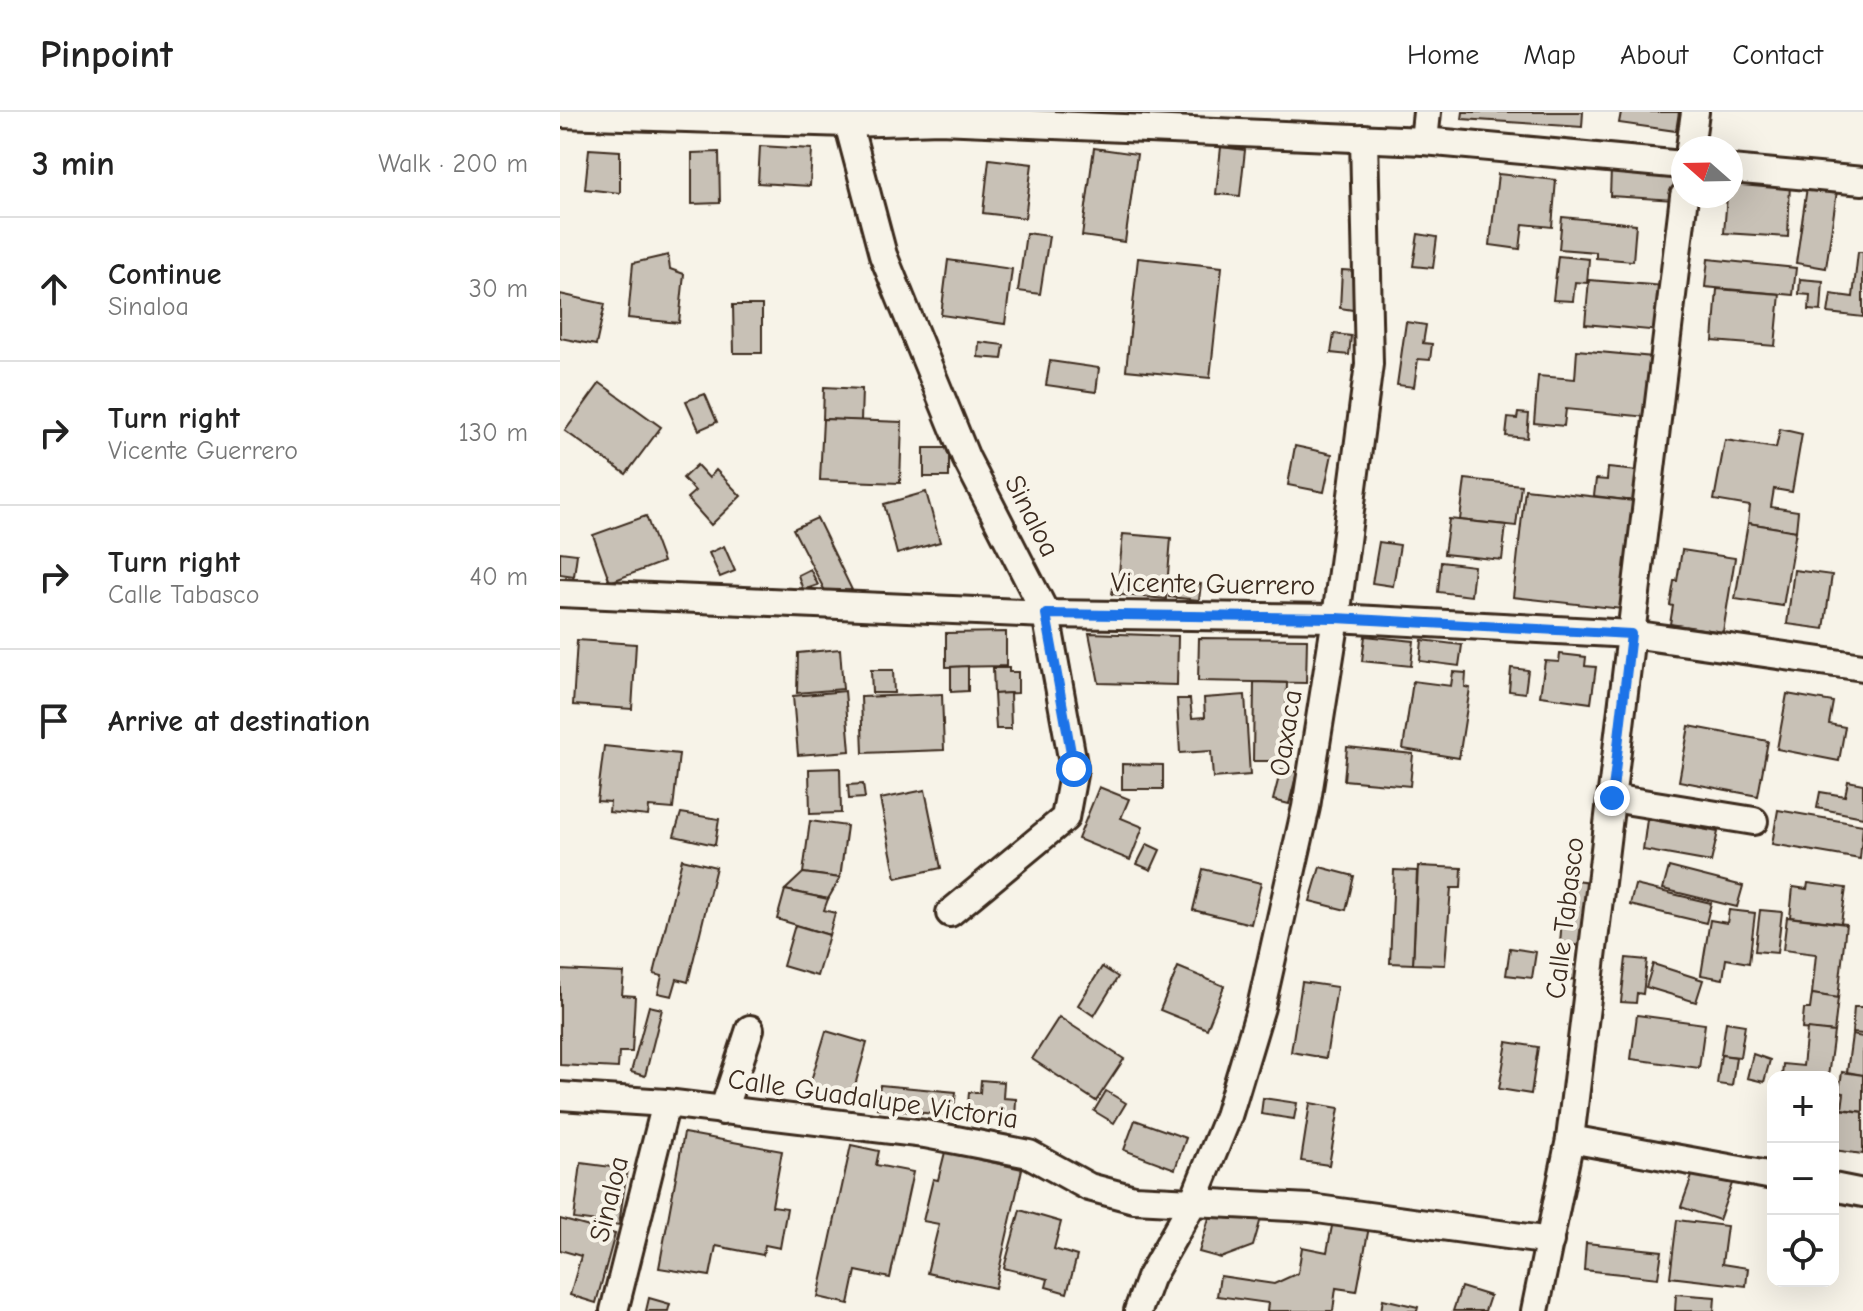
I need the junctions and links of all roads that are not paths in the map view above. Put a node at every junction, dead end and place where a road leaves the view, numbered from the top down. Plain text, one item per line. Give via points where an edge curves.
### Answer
1 (1427, 112) edge
2 (1695, 112) edge
3 (560, 114) edge
4 (850, 118) edge
5 (1692, 136) edge
6 (1364, 138) junction
7 (1424, 141) junction
8 (1671, 164) edge
9 (1743, 170) edge
10 (1863, 181) edge
11 (1683, 208) edge
12 (560, 593) edge
13 (1046, 614) junction
14 (1336, 618) junction
15 (1631, 634) junction
16 (1863, 667) edge
17 (1612, 798) junction
18 (1754, 821) dead end
19 (950, 913) dead end
20 (750, 1029) dead end
21 (560, 1096) edge
22 (666, 1103) junction
23 (723, 1111) junction
24 (1570, 1139) junction
25 (1767, 1175) edge
26 (1839, 1188) edge
27 (1863, 1193) edge
28 (1192, 1204) junction
29 (1550, 1241) junction
30 (614, 1311) edge
31 (1138, 1311) edge
32 (1535, 1311) edge

1 - 7 street
2 - 5 street
3 - 4 street
4 - 6 street
4 - 13 street, Sinaloa via 883,255 966,458
6 - 7 street
6 - 14 street, Oaxaca via 1369,364
7 - 8 street
9 - 10 street
11 - 15 street, Calle Tabasco
12 - 13 street, Vicente Guerrero
13 - 14 street, Vicente Guerrero
13 - 19 street, Sinaloa via 1074,769 1065,818
14 - 15 street, Vicente Guerrero
14 - 28 street, Oaxaca via 1306,807 1261,1007 1228,1116
15 - 16 street, Vicente Guerrero
15 - 17 street, Calle Tabasco
17 - 18 street
17 - 24 street, Calle Tabasco
20 - 23 street
21 - 22 street, Calle Guadalupe Victoria
22 - 23 street, Calle Guadalupe Victoria
22 - 30 street, Sinaloa
23 - 28 street, Calle Guadalupe Victoria via 925,1134 1029,1154 1089,1187 1134,1199
24 - 25 street
24 - 29 street, Calle Tabasco
26 - 27 street
28 - 29 street, Calle Guadalupe Victoria via 1310,1208
28 - 31 street, Oaxaca via 1150,1278
29 - 32 street, Calle Tabasco

